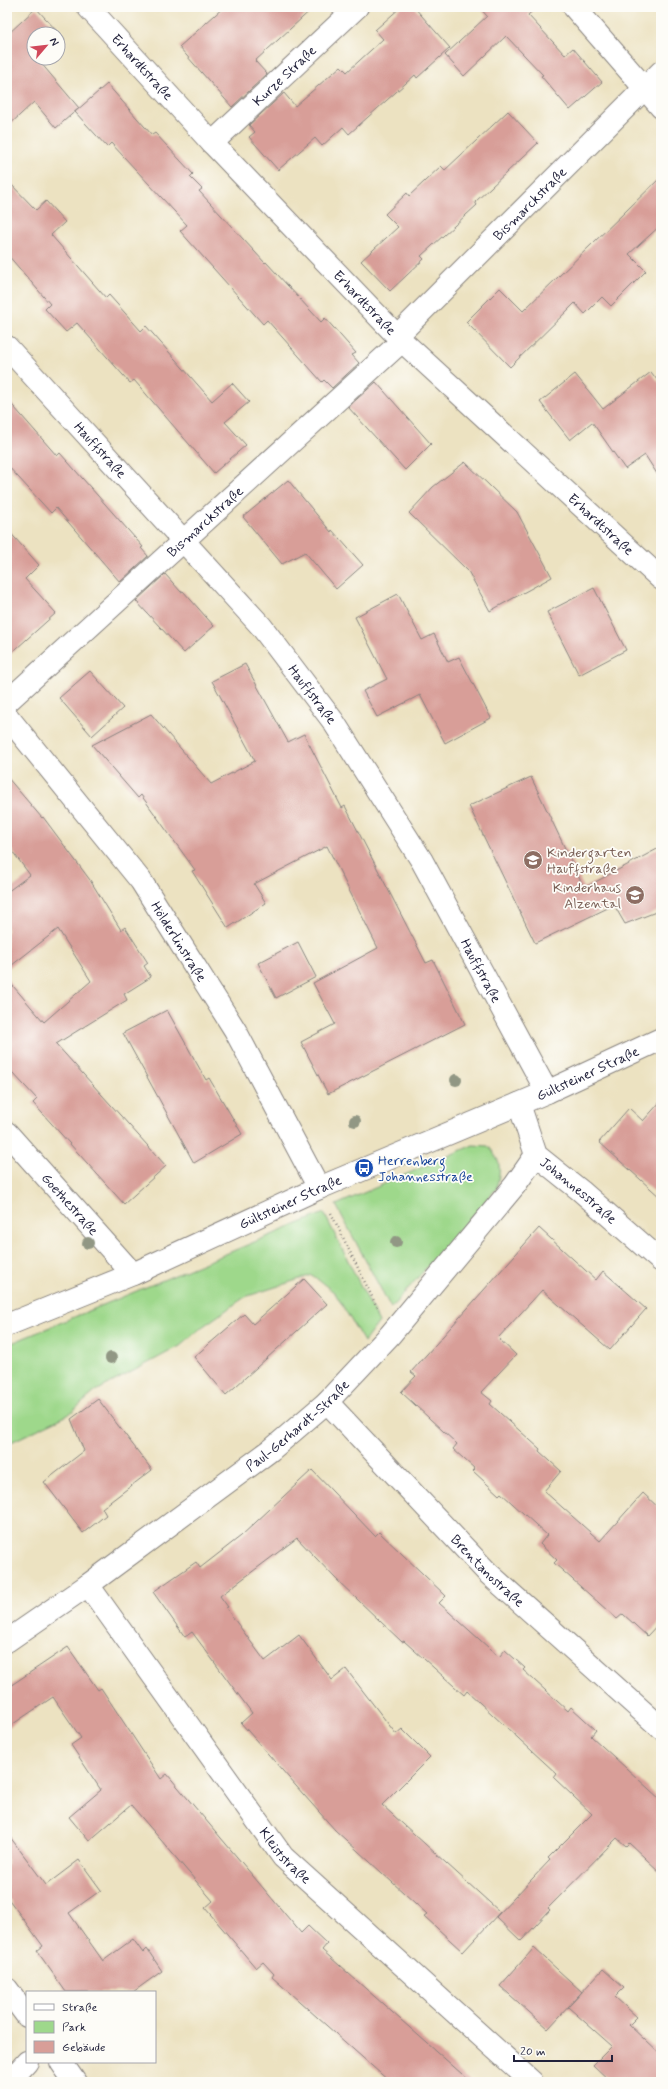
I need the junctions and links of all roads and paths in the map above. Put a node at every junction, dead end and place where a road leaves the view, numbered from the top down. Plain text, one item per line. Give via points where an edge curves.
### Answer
1 (88, 7) edge
2 (357, 7) edge
3 (574, 7) edge
4 (661, 72) edge
5 (644, 88) junction
6 (661, 107) edge
7 (212, 143) junction
8 (400, 338) junction
9 (7, 347) edge
10 (184, 541) junction
11 (661, 579) edge
12 (7, 702) edge
13 (7, 716) edge
14 (661, 1039) edge
15 (547, 1092) junction
16 (519, 1104) junction
17 (7, 1133) edge
18 (536, 1155) junction
19 (319, 1188) junction
20 (661, 1261) edge
21 (133, 1274) junction
22 (7, 1325) edge
23 (390, 1335) junction
24 (327, 1402) junction
25 (88, 1585) junction
26 (7, 1641) edge
27 (661, 1728) edge
28 (7, 1989) edge
29 (26, 2015) edge
30 (26, 2063) edge
31 (62, 2063) edge
32 (9, 2082) edge
33 (75, 2082) edge
34 (532, 2082) edge

1 - 7 street, Erhardtstraße
2 - 7 street, Kurze Straße
3 - 5 street
4 - 5 street, Bismarckstraße
5 - 6 street
5 - 8 street, Bismarckstraße
7 - 8 street, Erhardtstraße
8 - 10 street, Bismarckstraße
8 - 11 street, Erhardtstraße
9 - 10 street, Hauffstraße
10 - 12 street, Bismarckstraße
10 - 15 street, Hauffstraße via 261,626 333,721 422,861
13 - 19 street, Hölderlinstraße via 141,881 235,1030
14 - 15 street, Gültsteiner Straße
15 - 16 street, Gültsteiner Straße
16 - 18 street, Johannesstraße
16 - 19 street, Gültsteiner Straße
17 - 21 street, Goethestraße
18 - 20 street, Johannesstraße
18 - 23 street, Paul-Gerhardt-Straße via 515,1186
19 - 21 street, Gültsteiner Straße
19 - 23 path
21 - 22 street, Gültsteiner Straße
23 - 24 street, Paul-Gerhardt-Straße
24 - 25 street, Paul-Gerhardt-Straße via 271,1450
24 - 27 street, Brentanostraße via 488,1573
25 - 26 street, Paul-Gerhardt-Straße
25 - 34 street, Kleiststraße via 283,1857
28 - 29 street
30 - 32 street
31 - 33 street

